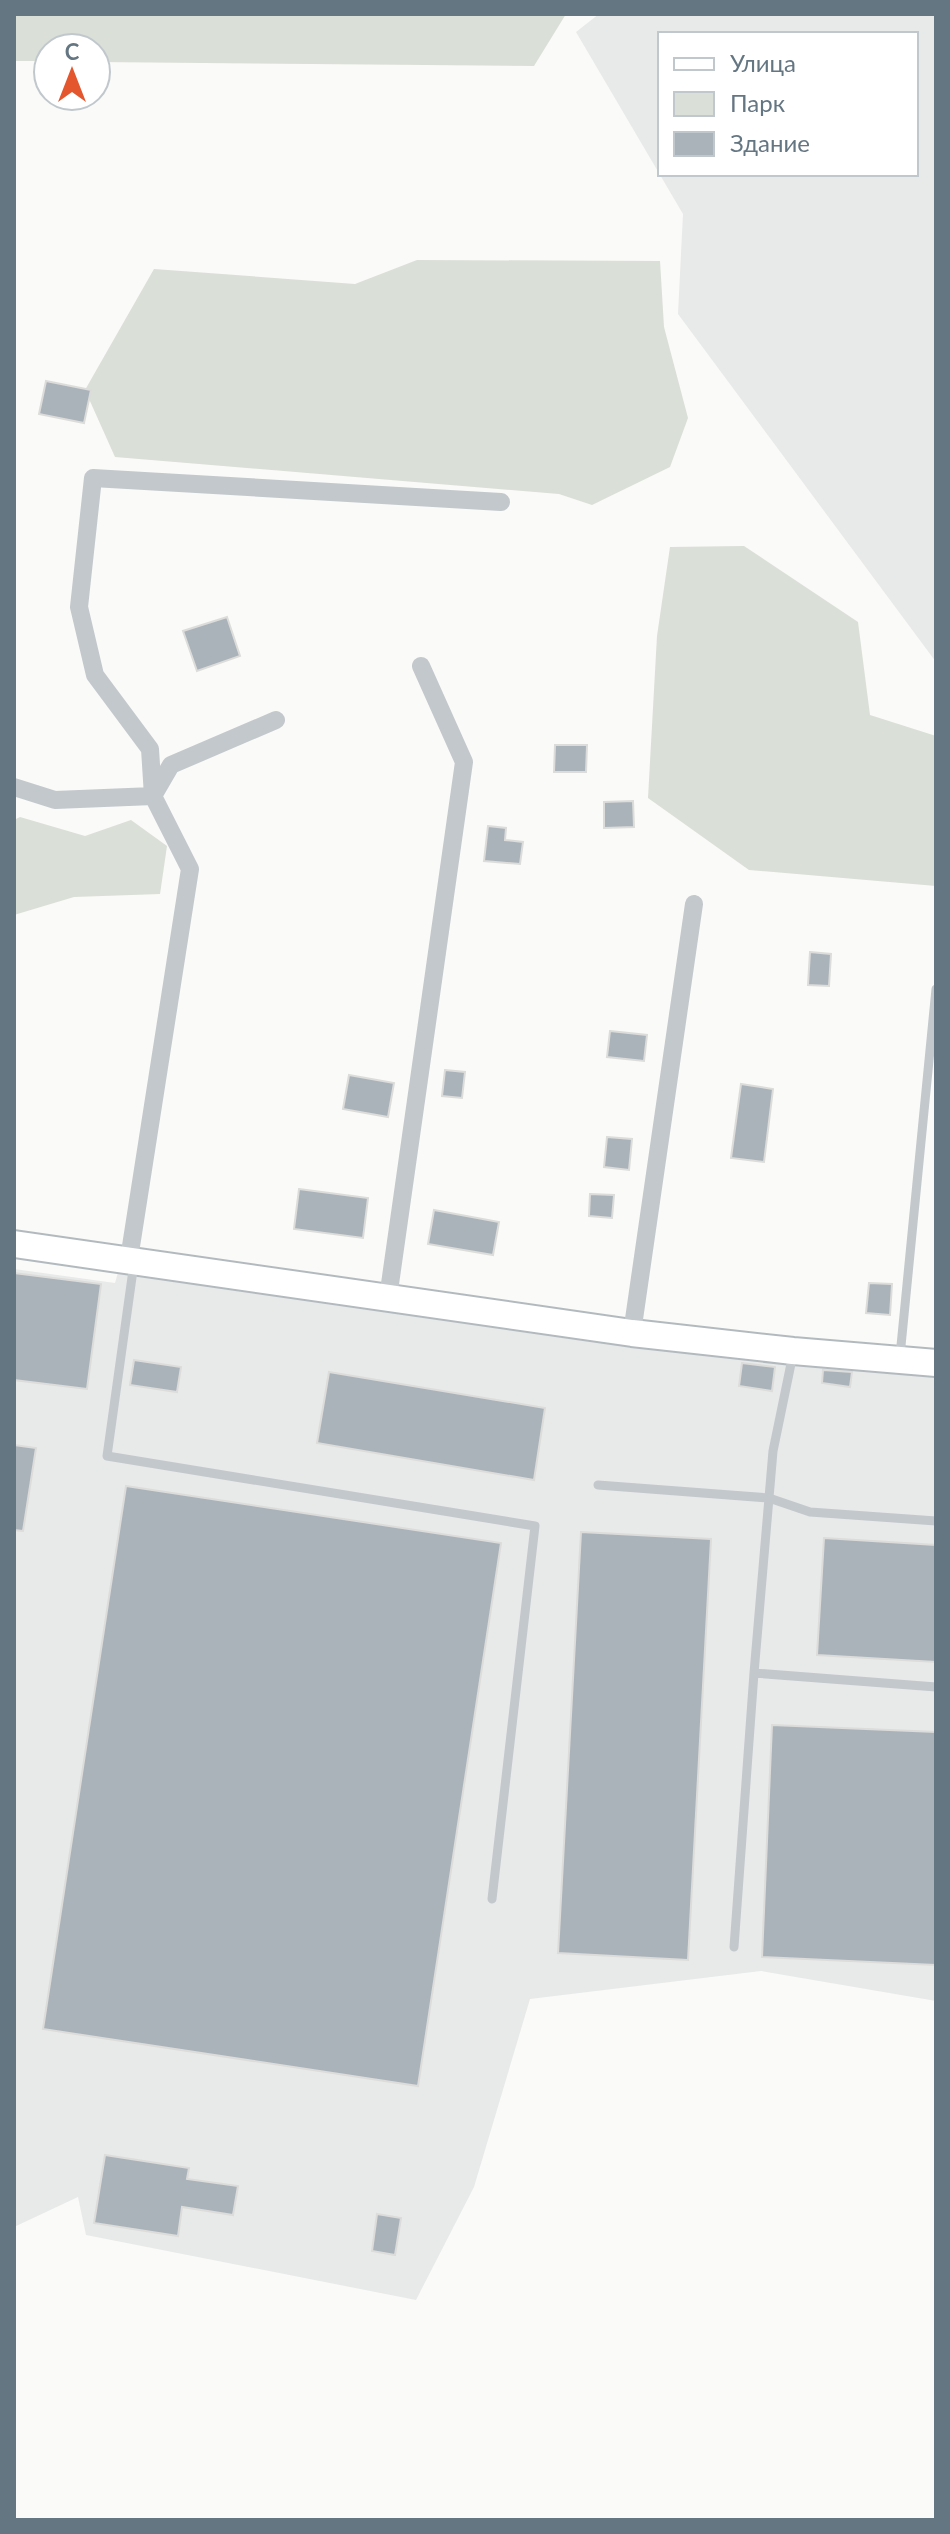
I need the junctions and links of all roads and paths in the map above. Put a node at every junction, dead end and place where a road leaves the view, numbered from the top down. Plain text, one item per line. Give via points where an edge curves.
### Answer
1 (501, 502) dead end
2 (421, 666) dead end
3 (276, 720) dead end
4 (14, 787) edge
5 (153, 796) junction
6 (694, 904) dead end
7 (936, 989) edge
8 (14, 1244) edge
9 (132, 1260) junction
10 (388, 1298) junction
11 (632, 1333) junction
12 (793, 1351) junction
13 (899, 1360) junction
14 (936, 1363) edge
15 (598, 1485) dead end
16 (769, 1498) junction
17 (936, 1521) edge
18 (754, 1673) junction
19 (936, 1687) edge
20 (492, 1899) dead end
21 (734, 1947) dead end

1 - 5 street via 93,478 79,607 95,675 150,749
2 - 10 street via 464,762
3 - 5 street via 171,765
4 - 5 street via 55,800
5 - 9 street via 190,869
6 - 11 street
7 - 13 lane
8 - 9 street
9 - 10 street
9 - 20 lane via 107,1456 535,1526
10 - 11 street
11 - 12 street
12 - 13 street
12 - 16 lane
13 - 14 street
15 - 16 lane
16 - 17 lane via 810,1512
16 - 18 lane
18 - 19 lane
18 - 21 lane

